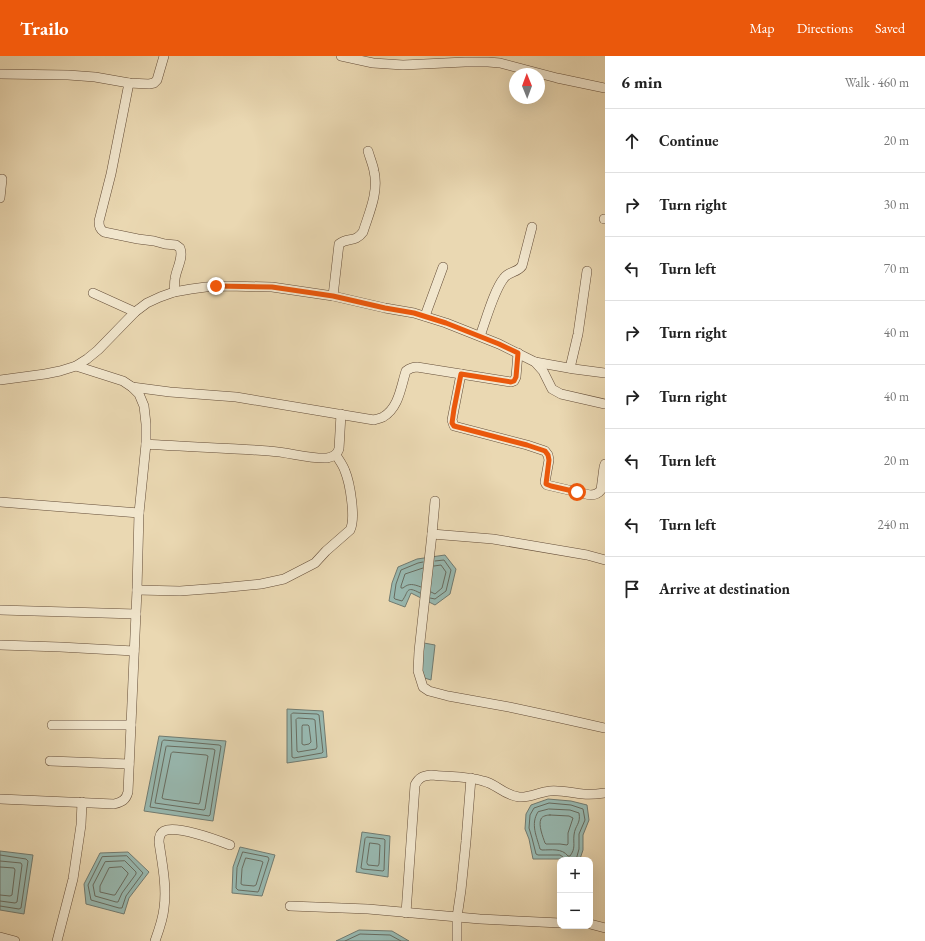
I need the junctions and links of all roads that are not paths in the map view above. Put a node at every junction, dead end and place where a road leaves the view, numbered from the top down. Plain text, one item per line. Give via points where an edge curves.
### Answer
1 (164, 56) edge
2 (341, 56) edge
3 (407, 60) edge
4 (0, 74) edge
5 (129, 83) junction
6 (605, 88) edge
7 (368, 151) dead end
8 (2, 179) dead end
9 (0, 198) edge
10 (532, 227) dead end
11 (442, 267) dead end
12 (587, 271) dead end
13 (174, 292) junction
14 (93, 293) dead end
15 (333, 296) junction
16 (135, 312) junction
17 (425, 316) junction
18 (480, 336) junction
19 (518, 353) junction
20 (535, 362) junction
21 (76, 366) junction
22 (570, 368) junction
23 (605, 373) edge
24 (461, 374) junction
25 (0, 380) edge
26 (132, 387) junction
27 (605, 404) edge
28 (341, 414) junction
29 (146, 444) junction
30 (336, 455) junction
31 (605, 464) edge
32 (435, 501) dead end
33 (0, 502) edge
34 (139, 513) junction
35 (432, 534) junction
36 (605, 560) edge
37 (137, 590) junction
38 (0, 610) edge
39 (136, 614) junction
40 (0, 645) edge
41 (134, 650) junction
42 (52, 724) dead end
43 (131, 725) junction
44 (605, 728) edge
45 (50, 761) dead end
46 (129, 764) junction
47 (471, 778) junction
48 (605, 793) edge
49 (0, 799) edge
50 (82, 802) junction
51 (230, 845) dead end
52 (290, 906) dead end
53 (406, 913) junction
54 (457, 917) junction
55 (557, 923) edge
56 (593, 925) edge
57 (605, 928) edge
58 (0, 937) edge
59 (15, 941) edge
60 (57, 941) edge
61 (155, 941) edge
62 (457, 941) edge

1 - 5 street via 154,83
2 - 3 street via 373,63
3 - 6 street via 500,63
4 - 5 street via 68,75
5 - 13 street via 99,226 104,232 180,248 181,257
7 - 15 street via 376,182 375,192 363,232 356,239 339,244
8 - 9 street
10 - 18 street via 522,266 503,279
11 - 17 street
12 - 22 street via 578,334
13 - 15 street via 206,287 249,286
13 - 16 street via 147,303
14 - 16 street
15 - 17 street
16 - 21 street via 98,350
17 - 18 street
18 - 19 street
19 - 20 street
19 - 24 street via 514,381
20 - 22 street
20 - 27 street via 552,389 560,394
21 - 25 street via 45,374
21 - 26 street via 122,381
22 - 23 street
24 - 28 street via 412,367 406,371 396,402 390,412 383,417 374,420
24 - 31 street via 452,420 454,426 545,451 549,460 545,482 547,485 595,495 601,490
26 - 28 street via 236,397
26 - 29 street via 139,394 144,406
28 - 30 street via 340,443
29 - 30 street via 271,451 329,458
29 - 34 street
30 - 37 street via 346,473 350,490 352,526 315,563 284,579 260,584 180,591
32 - 35 street
33 - 34 street
34 - 37 street
35 - 36 street via 493,539 587,554
35 - 44 street via 419,651 418,671 424,687 448,696
37 - 39 street
38 - 39 street
39 - 41 street
40 - 41 street
41 - 43 street
42 - 43 street
43 - 46 street
45 - 46 street
46 - 50 street via 128,792 123,801 114,804
47 - 48 street via 485,781 508,795 520,797 550,791
47 - 53 street via 431,775 420,778 415,785
47 - 54 street
49 - 50 street
50 - 60 street via 73,879
51 - 61 street via 189,832 170,829 161,833 159,842 165,885 164,907
52 - 53 street
53 - 54 street
54 - 55 street
54 - 62 street
56 - 57 street
58 - 59 street

